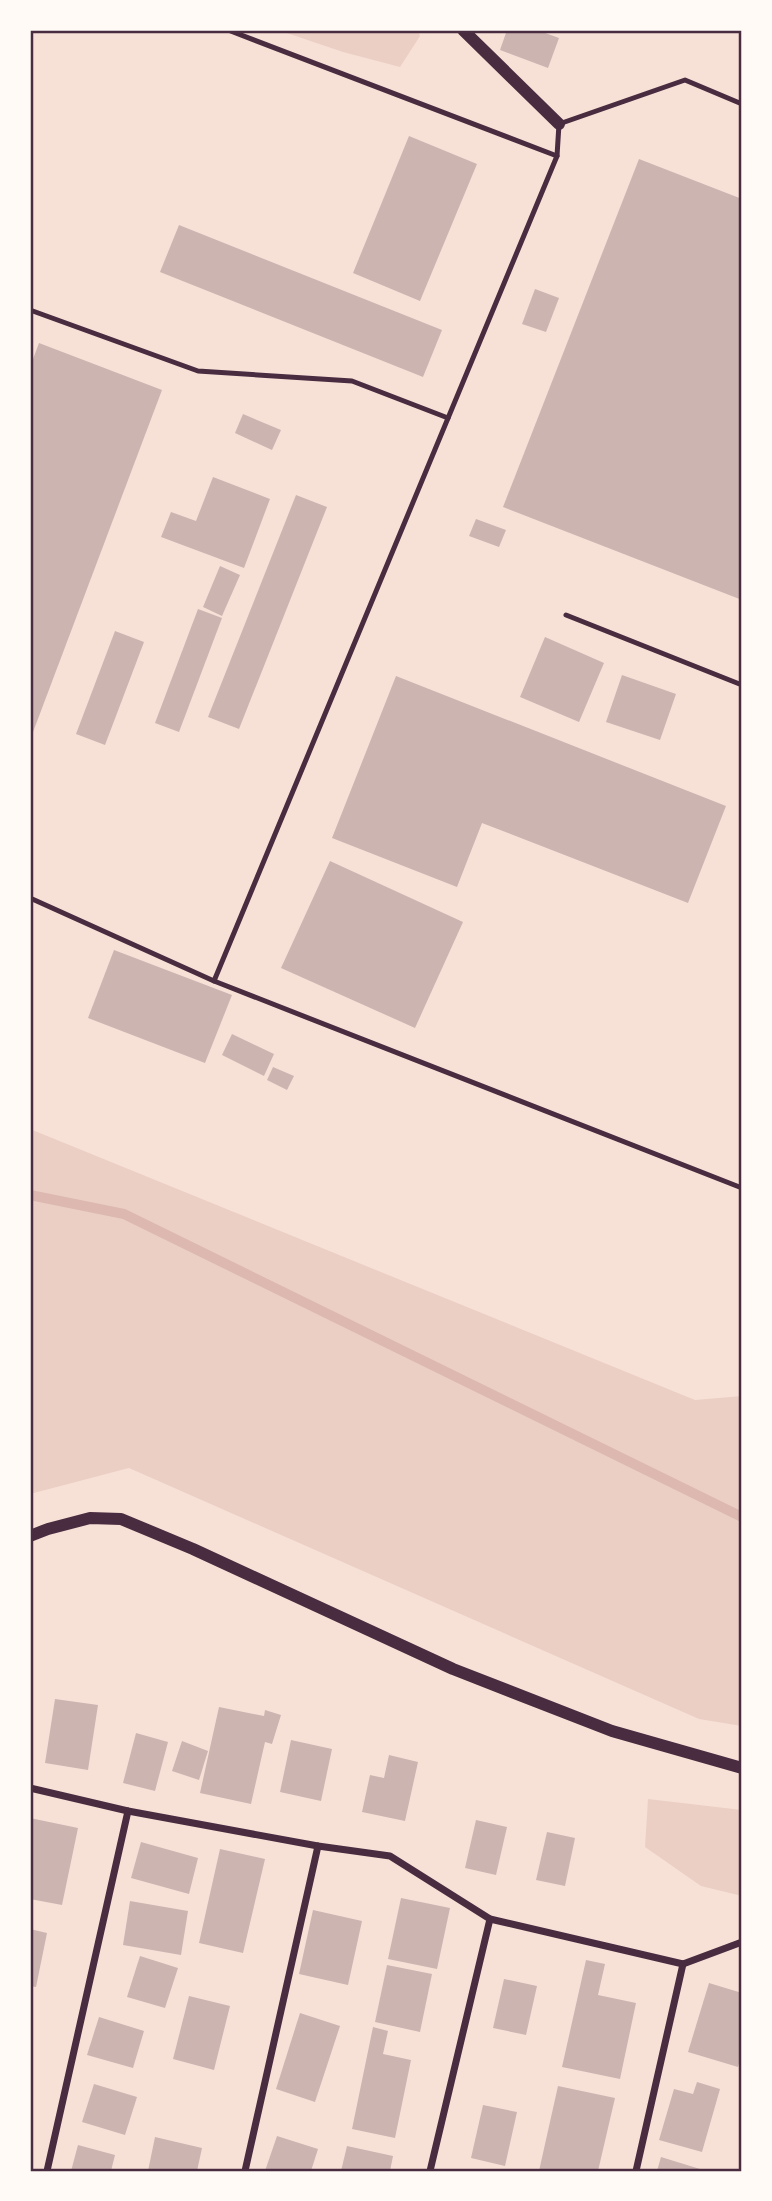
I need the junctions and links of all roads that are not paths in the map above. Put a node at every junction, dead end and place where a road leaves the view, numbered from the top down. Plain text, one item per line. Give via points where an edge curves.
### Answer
1 (228, 30) edge
2 (463, 30) edge
3 (742, 104) edge
4 (559, 124) junction
5 (557, 156) junction
6 (30, 310) edge
7 (448, 418) junction
8 (566, 615) dead end
9 (742, 685) edge
10 (30, 898) edge
11 (214, 981) junction
12 (742, 1188) edge
13 (30, 1535) edge
14 (742, 1768) edge
15 (30, 1788) edge
16 (128, 1811) junction
17 (318, 1846) junction
18 (490, 1919) junction
19 (742, 1942) edge
20 (683, 1965) junction
21 (47, 2171) edge
22 (244, 2171) edge
23 (430, 2171) edge
24 (636, 2171) edge

1 - 5 lane
2 - 4 street
3 - 4 lane via 685,80
4 - 5 lane
5 - 7 lane
6 - 7 lane via 198,371 352,382
7 - 11 lane
8 - 9 lane
10 - 11 lane
11 - 12 lane
13 - 14 street via 90,1518 121,1519 453,1669 612,1731
15 - 16 street
16 - 17 street
16 - 21 street
17 - 18 street via 390,1856
17 - 22 street
18 - 20 street
18 - 23 street
19 - 20 street
20 - 24 street

